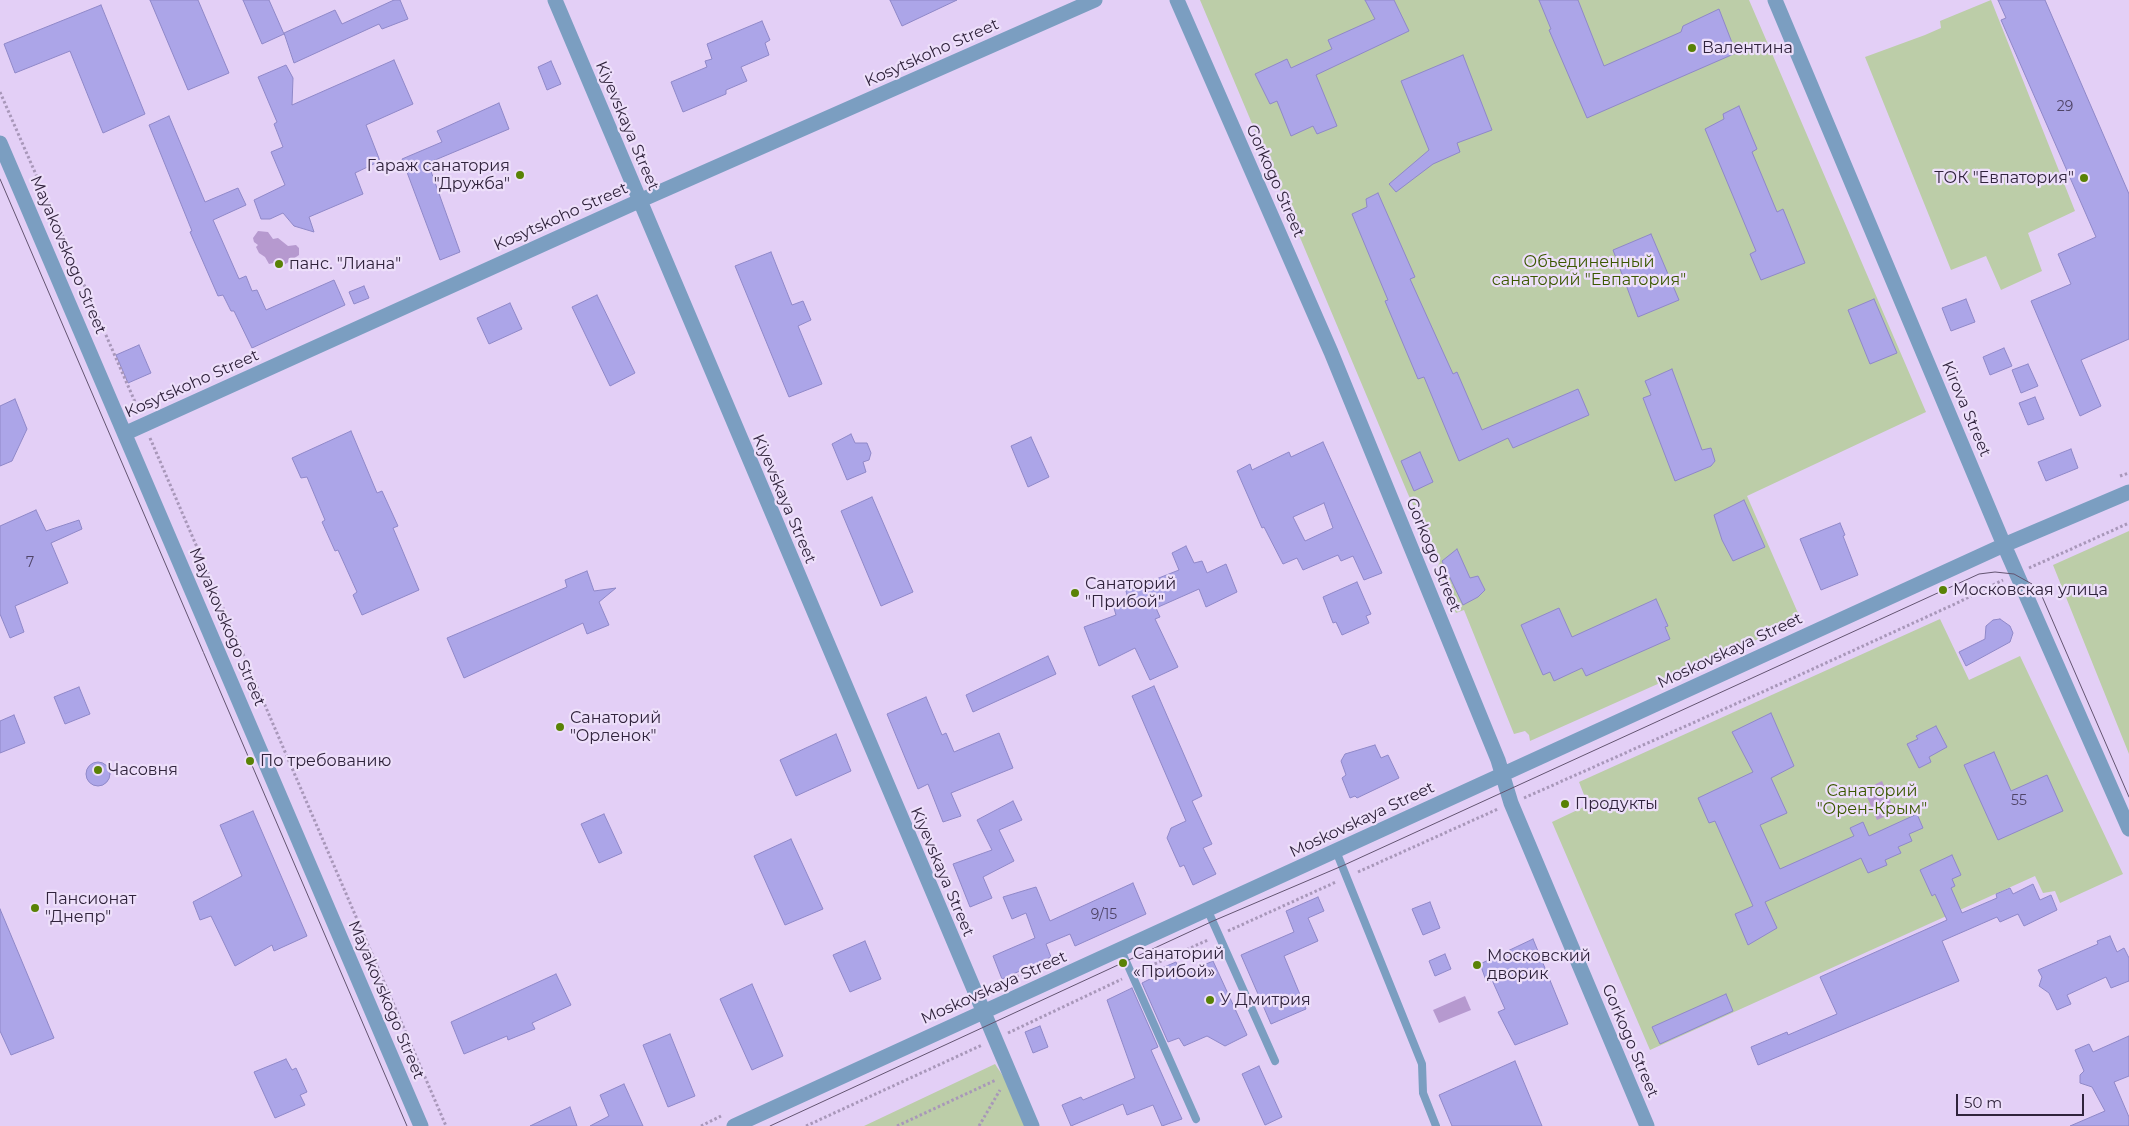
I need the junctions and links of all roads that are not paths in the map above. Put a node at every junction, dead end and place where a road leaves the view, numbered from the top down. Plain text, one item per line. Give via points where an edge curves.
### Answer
1 (555, 0) edge
2 (1095, 0) edge
3 (1177, 0) edge
4 (1775, 0) edge
5 (0, 143) edge
6 (639, 202) junction
7 (126, 433) junction
8 (2129, 492) edge
9 (2004, 545) junction
10 (1503, 775) junction
11 (2129, 829) edge
12 (1336, 850) junction
13 (1208, 911) junction
14 (1121, 950) junction
15 (983, 1012) junction
16 (1275, 1061) dead end
17 (1196, 1119) dead end
18 (421, 1126) edge
19 (734, 1126) edge
20 (1032, 1126) edge
21 (1436, 1126) edge
22 (1647, 1126) edge

1 - 6 street, Kiyevskaya Street
2 - 6 street, Kosytskoho Street
3 - 10 street, Gorkogo Street via 1331,352
4 - 9 street, Kirova Street
5 - 7 street, Mayakovskogo Street
6 - 7 street, Kosytskoho Street
6 - 15 street, Kiyevskaya Street
7 - 18 street, Mayakovskogo Street
8 - 9 street, Moskovskaya Street
9 - 10 street, Moskovskaya Street
9 - 11 street, Kirova Street
10 - 12 street, Moskovskaya Street
10 - 22 street, Gorkogo Street via 1511,803
12 - 13 street, Moskovskaya Street
12 - 21 lane via 1422,1064 1423,1094
13 - 14 street, Moskovskaya Street
13 - 16 lane
14 - 15 street, Moskovskaya Street
14 - 17 lane
15 - 19 street, Moskovskaya Street
15 - 20 street, Kiyevskaya Street

